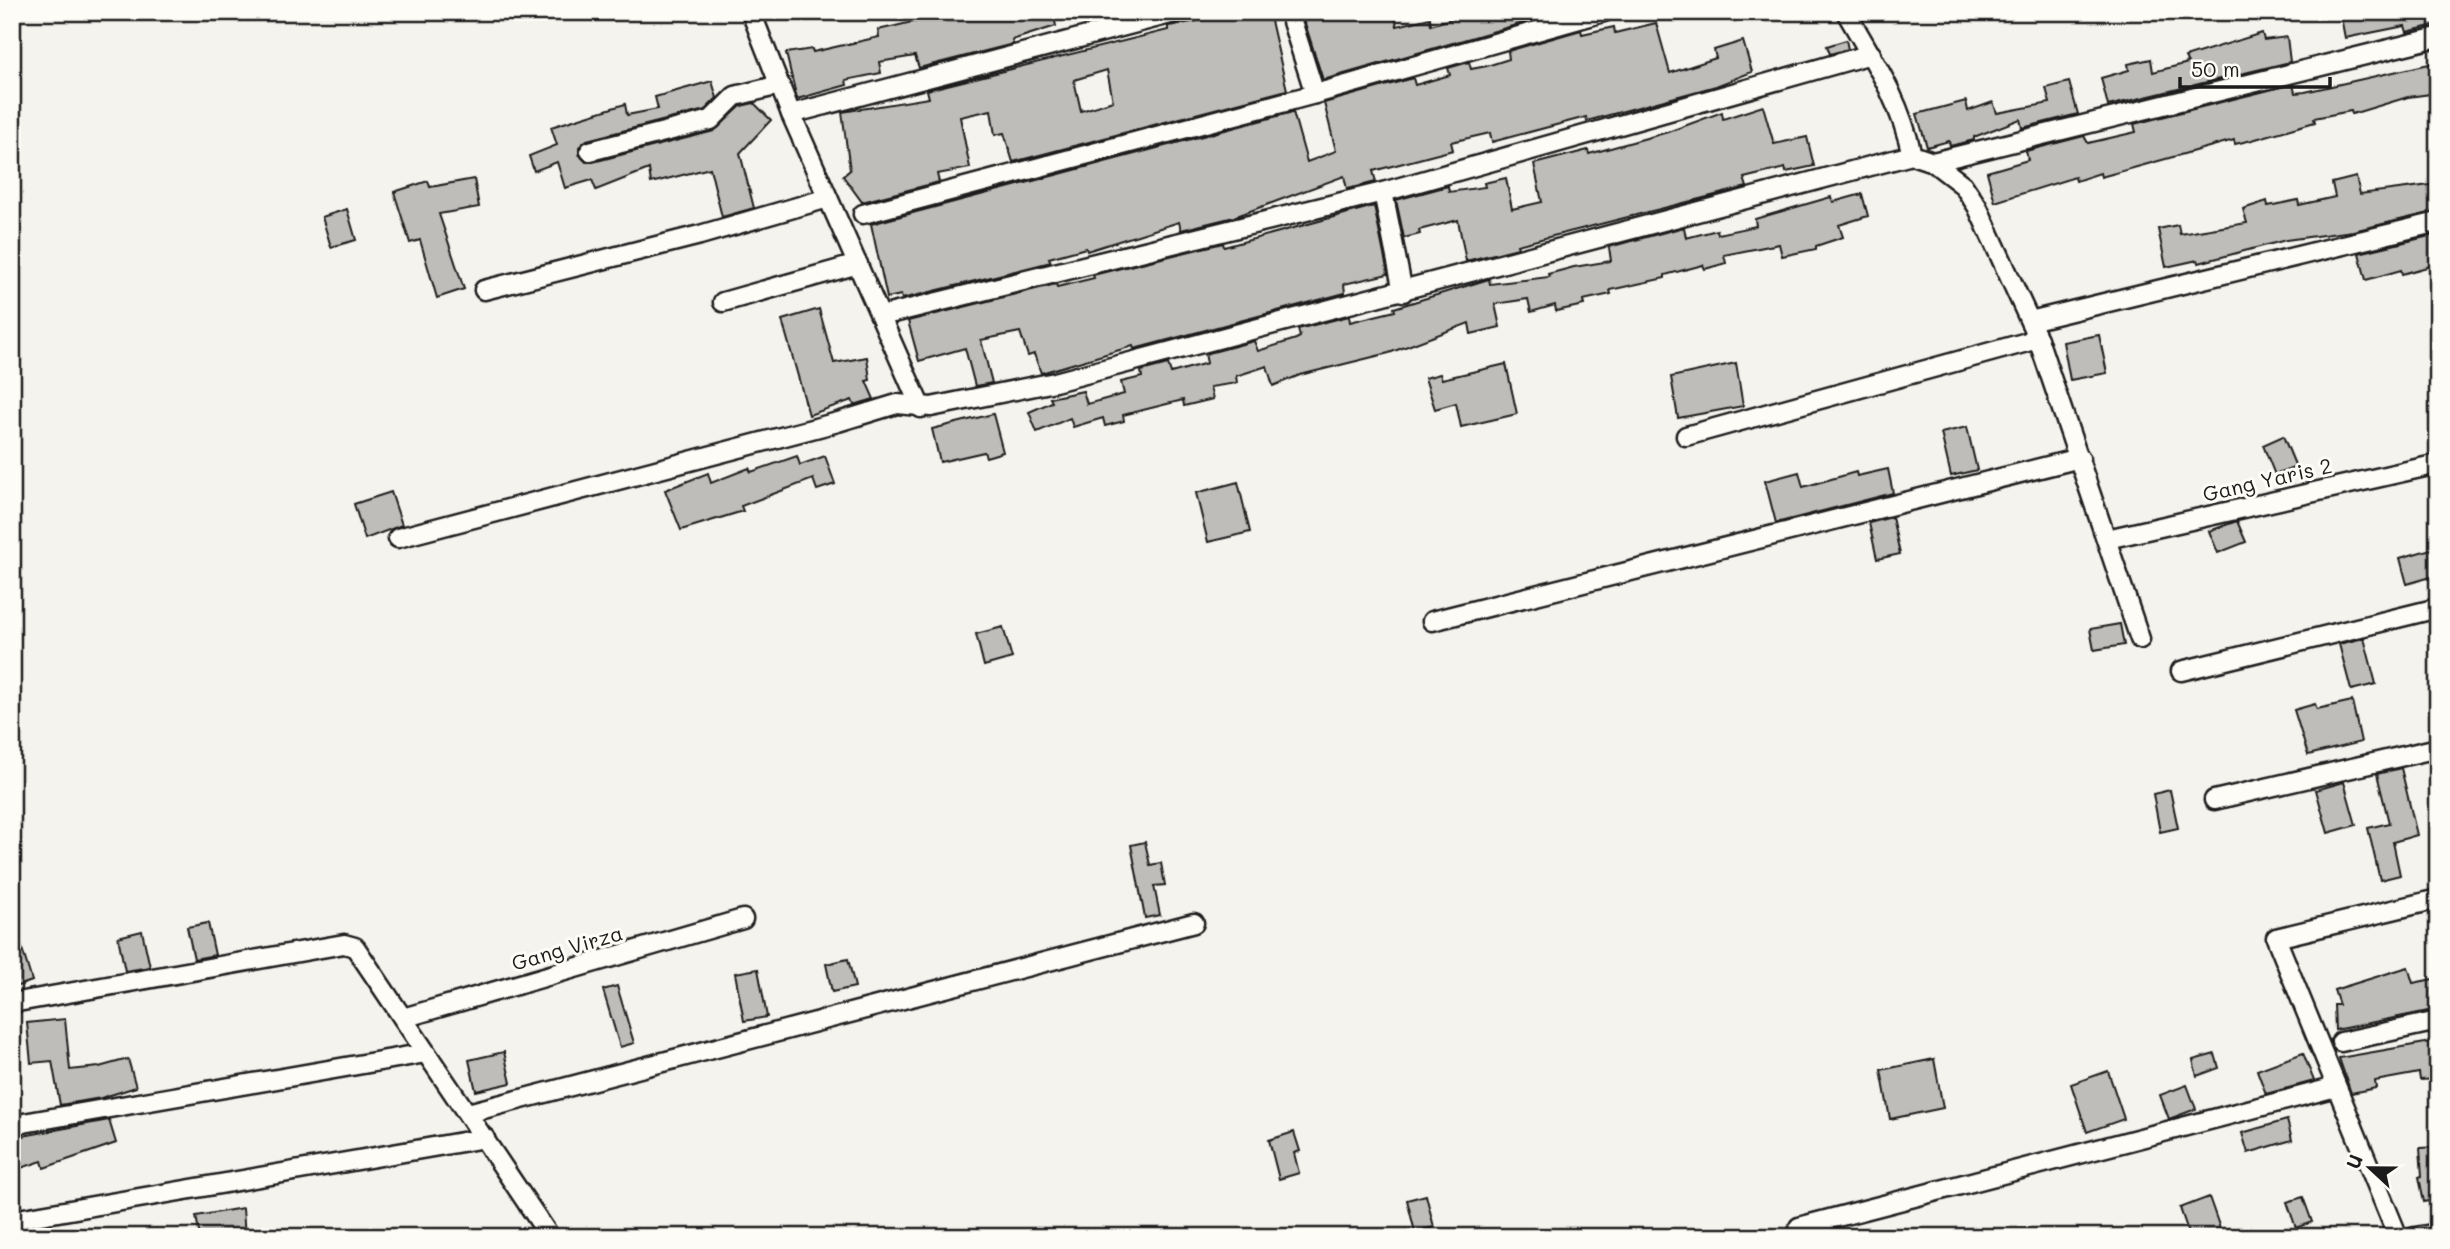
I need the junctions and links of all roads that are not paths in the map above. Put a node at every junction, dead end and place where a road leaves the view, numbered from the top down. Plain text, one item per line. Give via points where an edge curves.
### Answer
1 (751, 12) edge
2 (1178, 12) edge
3 (1289, 12) edge
4 (1604, 12) edge
5 (1846, 12) edge
6 (2438, 37) edge
7 (1871, 54) junction
8 (780, 85) junction
9 (1315, 94) junction
10 (791, 114) junction
11 (590, 151) dead end
12 (1912, 155) junction
13 (1933, 162) junction
14 (1383, 191) junction
15 (828, 198) junction
16 (863, 214) dead end
17 (2438, 222) edge
18 (858, 264) junction
19 (484, 290) dead end
20 (1403, 292) junction
21 (723, 302) dead end
22 (881, 316) junction
23 (2030, 321) junction
24 (2038, 339) junction
25 (921, 408) junction
26 (1686, 436) dead end
27 (2080, 458) junction
28 (2438, 464) edge
29 (398, 538) dead end
30 (2107, 539) junction
31 (2438, 608) edge
32 (1432, 621) dead end
33 (2140, 639) dead end
34 (2181, 671) dead end
35 (2438, 748) edge
36 (2214, 800) dead end
37 (2438, 899) edge
38 (743, 919) dead end
39 (1194, 923) dead end
40 (12, 1003) edge
41 (403, 1018) junction
42 (2438, 1021) edge
43 (2341, 1042) dead end
44 (426, 1053) junction
45 (2336, 1087) junction
46 (468, 1113) junction
47 (12, 1125) edge
48 (485, 1138) junction
49 (12, 1220) edge
50 (1799, 1227) dead end
51 (2438, 1233) edge
52 (550, 1237) edge
53 (2398, 1237) edge
54 (2415, 1237) edge

1 - 8 street
2 - 10 street
3 - 9 street
4 - 9 street
5 - 7 street
6 - 13 street
7 - 12 street via 1904,120
7 - 14 street
8 - 10 street
8 - 11 street via 735,96 711,120
9 - 16 street
10 - 15 street
12 - 13 street
12 - 20 street
13 - 23 street via 1963,185 1977,206
14 - 20 street
14 - 22 street
15 - 18 street
15 - 19 street
17 - 23 street
18 - 21 street
18 - 22 street
20 - 25 street via 1055,382
22 - 25 street
23 - 24 street
24 - 26 street
24 - 27 street
25 - 29 street via 897,404
27 - 30 street
27 - 32 street
28 - 30 street, Gang Yaris 2
30 - 33 street
31 - 34 street
35 - 36 street
37 - 45 street via 2276,938
38 - 41 street, Gang Virza
39 - 46 street
40 - 41 street via 344,944 359,951
41 - 44 street
42 - 43 street
44 - 46 street
44 - 47 street
45 - 50 street
45 - 53 street
46 - 48 street
48 - 49 street
48 - 52 street
51 - 54 street

